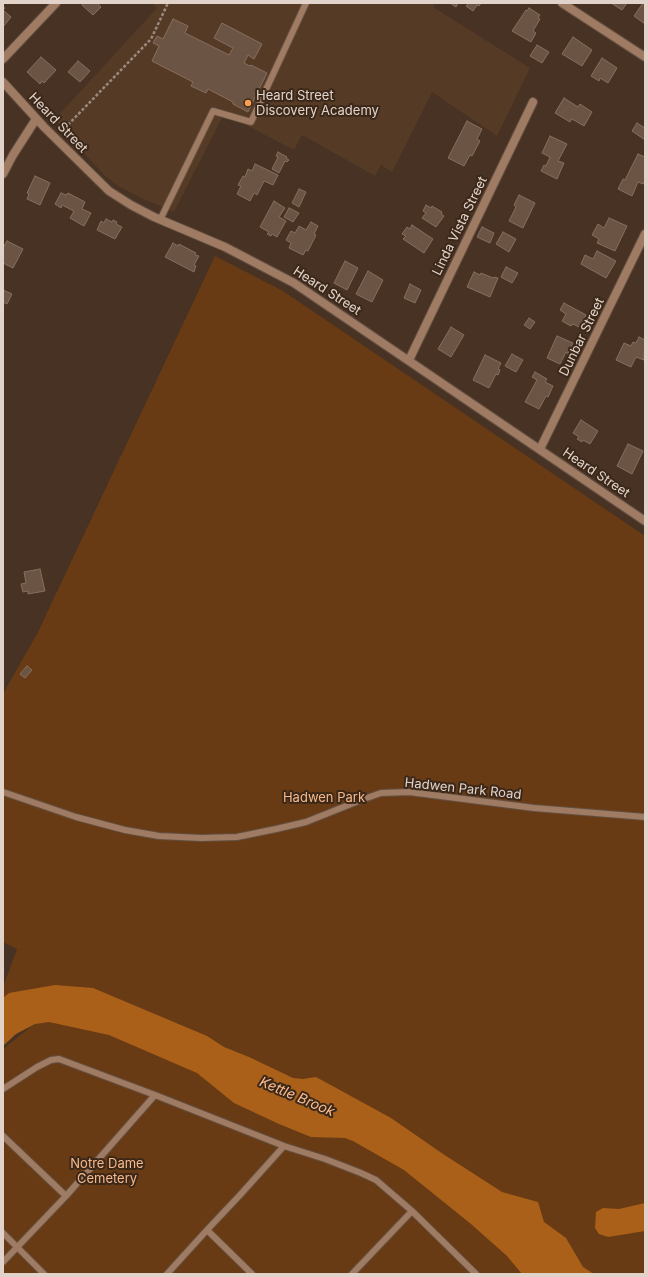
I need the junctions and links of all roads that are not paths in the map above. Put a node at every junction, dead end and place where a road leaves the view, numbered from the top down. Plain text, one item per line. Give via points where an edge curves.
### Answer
1 (56, 3) edge
2 (306, 3) edge
3 (562, 3) edge
4 (645, 57) edge
5 (3, 59) edge
6 (3, 82) edge
7 (533, 102) dead end
8 (36, 119) junction
9 (3, 174) edge
10 (160, 220) junction
11 (645, 234) edge
12 (409, 360) junction
13 (540, 449) junction
14 (645, 521) edge
15 (3, 792) edge
16 (645, 817) edge
17 (3, 1089) edge
18 (154, 1095) junction
19 (3, 1136) edge
20 (284, 1146) junction
21 (66, 1196) junction
22 (412, 1211) junction
23 (207, 1230) junction
24 (3, 1233) edge
25 (18, 1247) junction
26 (3, 1262) edge
27 (44, 1274) edge
28 (167, 1274) edge
29 (252, 1274) edge
30 (352, 1274) edge
31 (476, 1274) edge

1 - 5 street
2 - 10 lane via 251,122 213,111
3 - 4 street
6 - 8 street, Heard Street
7 - 12 street, Linda Vista Street
8 - 9 street via 12,155
8 - 10 street, Heard Street via 109,191
10 - 12 street, Heard Street via 226,247 294,283
11 - 13 street, Dunbar Street
12 - 13 street, Heard Street
13 - 14 street, Heard Street
15 - 16 lane, Hadwen Park Road via 76,817 126,830 159,836 201,838 237,837 306,822 381,793 409,792 534,808
17 - 18 lane via 37,1067 59,1059
18 - 20 lane
18 - 21 lane
19 - 21 lane
20 - 22 lane via 376,1180
20 - 23 lane
21 - 25 lane
22 - 30 lane
22 - 31 lane
23 - 28 lane
23 - 29 lane
24 - 25 lane
25 - 26 lane
25 - 27 lane

